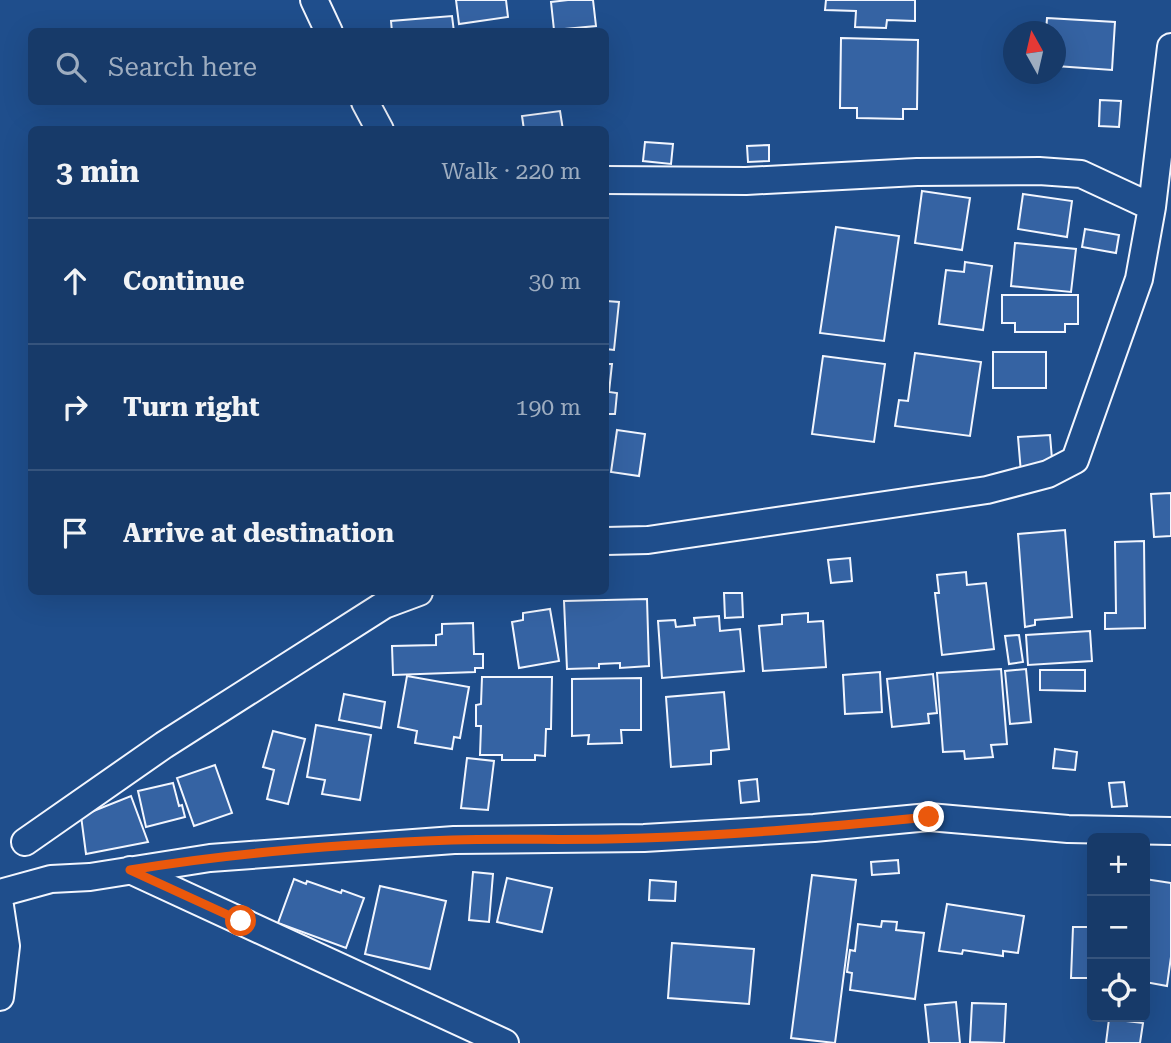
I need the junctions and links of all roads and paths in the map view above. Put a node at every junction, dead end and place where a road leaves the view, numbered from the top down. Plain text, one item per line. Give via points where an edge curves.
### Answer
1 (314, 0) edge
2 (327, 28) edge
3 (1171, 47) edge
4 (367, 105) edge
5 (378, 126) edge
6 (609, 180) edge
7 (1152, 208) junction
8 (609, 541) edge
9 (411, 595) edge
10 (1171, 831) edge
11 (25, 842) dead end
12 (130, 870) junction
13 (0, 893) edge
14 (0, 906) edge
15 (0, 997) edge
16 (505, 1043) edge

1 - 2 street
3 - 7 street
4 - 5 street
6 - 7 street via 746,181 1039,171 1081,174
7 - 8 street via 1139,279 1075,460 1048,474 987,490 648,540
9 - 11 street via 384,605 164,745
10 - 12 street via 1068,829 929,817 644,838 360,846 210,858
12 - 13 street via 51,879
12 - 16 street
14 - 15 street via 6,946

